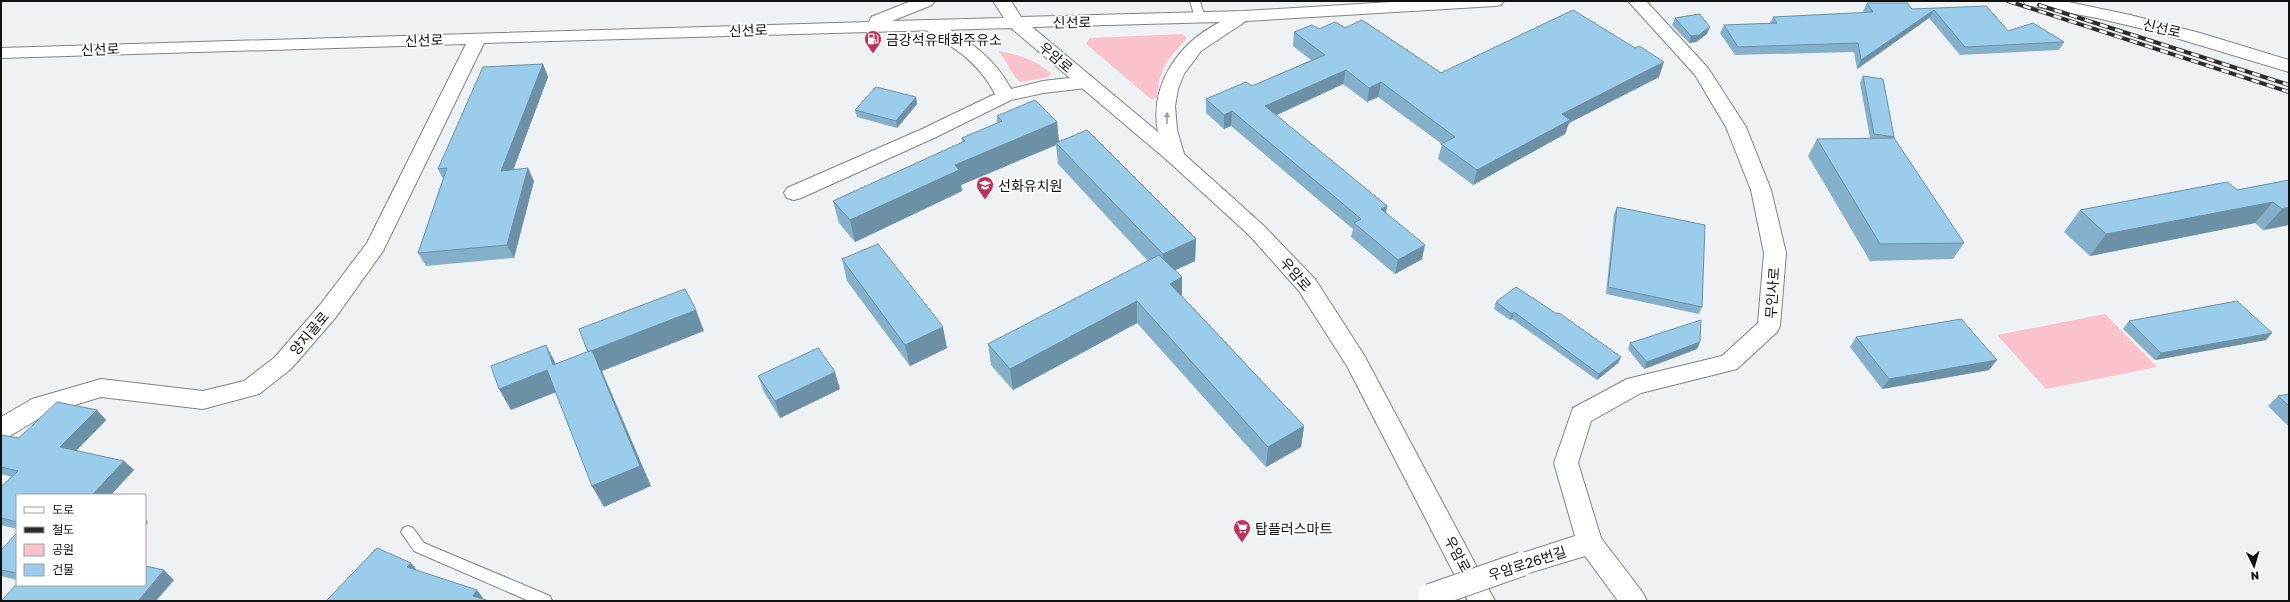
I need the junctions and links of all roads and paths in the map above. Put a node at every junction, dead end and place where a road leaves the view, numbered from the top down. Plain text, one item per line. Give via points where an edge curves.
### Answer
1 (926, 1) edge
2 (1002, 1) edge
3 (1195, 1) edge
4 (1495, 1) edge
5 (1637, 1) edge
6 (2032, 1) edge
7 (2090, 1) edge
8 (2067, 4) edge
9 (1244, 16) junction
10 (1200, 18) junction
11 (1016, 23) junction
12 (930, 25) junction
13 (865, 26) junction
14 (478, 38) junction
15 (1, 53) edge
16 (2289, 56) edge
17 (2289, 66) edge
18 (1086, 82) junction
19 (1004, 96) junction
20 (1175, 156) junction
21 (794, 193) dead end
22 (1, 428) edge
23 (408, 532) dead end
24 (1590, 543) junction
25 (1425, 598) edge
26 (545, 601) edge
27 (1482, 601) edge
28 (1634, 601) edge

1 - 13 main road
2 - 11 main road, 우암로
3 - 10 lane
4 - 9 main road, 신선로
5 - 24 main road, 무인사로 via 1702,72 1736,126 1761,190 1774,253 1769,326 1729,363 1635,384 1581,415 1566,463
6 - 8 main road, 신선로
7 - 16 main road, 신선로 via 2215,32
8 - 17 main road, 신선로 via 2178,31
9 - 10 main road, 신선로
20 -> 9 main road via 1167,125 1167,95 1180,62 1194,47 1217,30
10 - 11 main road, 신선로
11 - 12 main road, 신선로
11 - 18 main road, 우암로
12 - 13 main road, 신선로
12 - 19 main road via 980,56 997,80
13 - 14 main road, 신선로
14 - 15 main road, 신선로
14 - 22 main road, 양지골로 via 376,246 328,311 283,363 251,388 203,400 101,388 40,406
18 - 19 main road via 1043,87
18 - 20 main road, 우암로
19 - 21 main road via 927,134
20 - 27 main road, 우암로 via 1256,230 1307,285 1356,362
23 - 26 lane via 419,547
24 - 25 main road, 우암로26번길, bridge
24 - 28 main road, 무인사로

